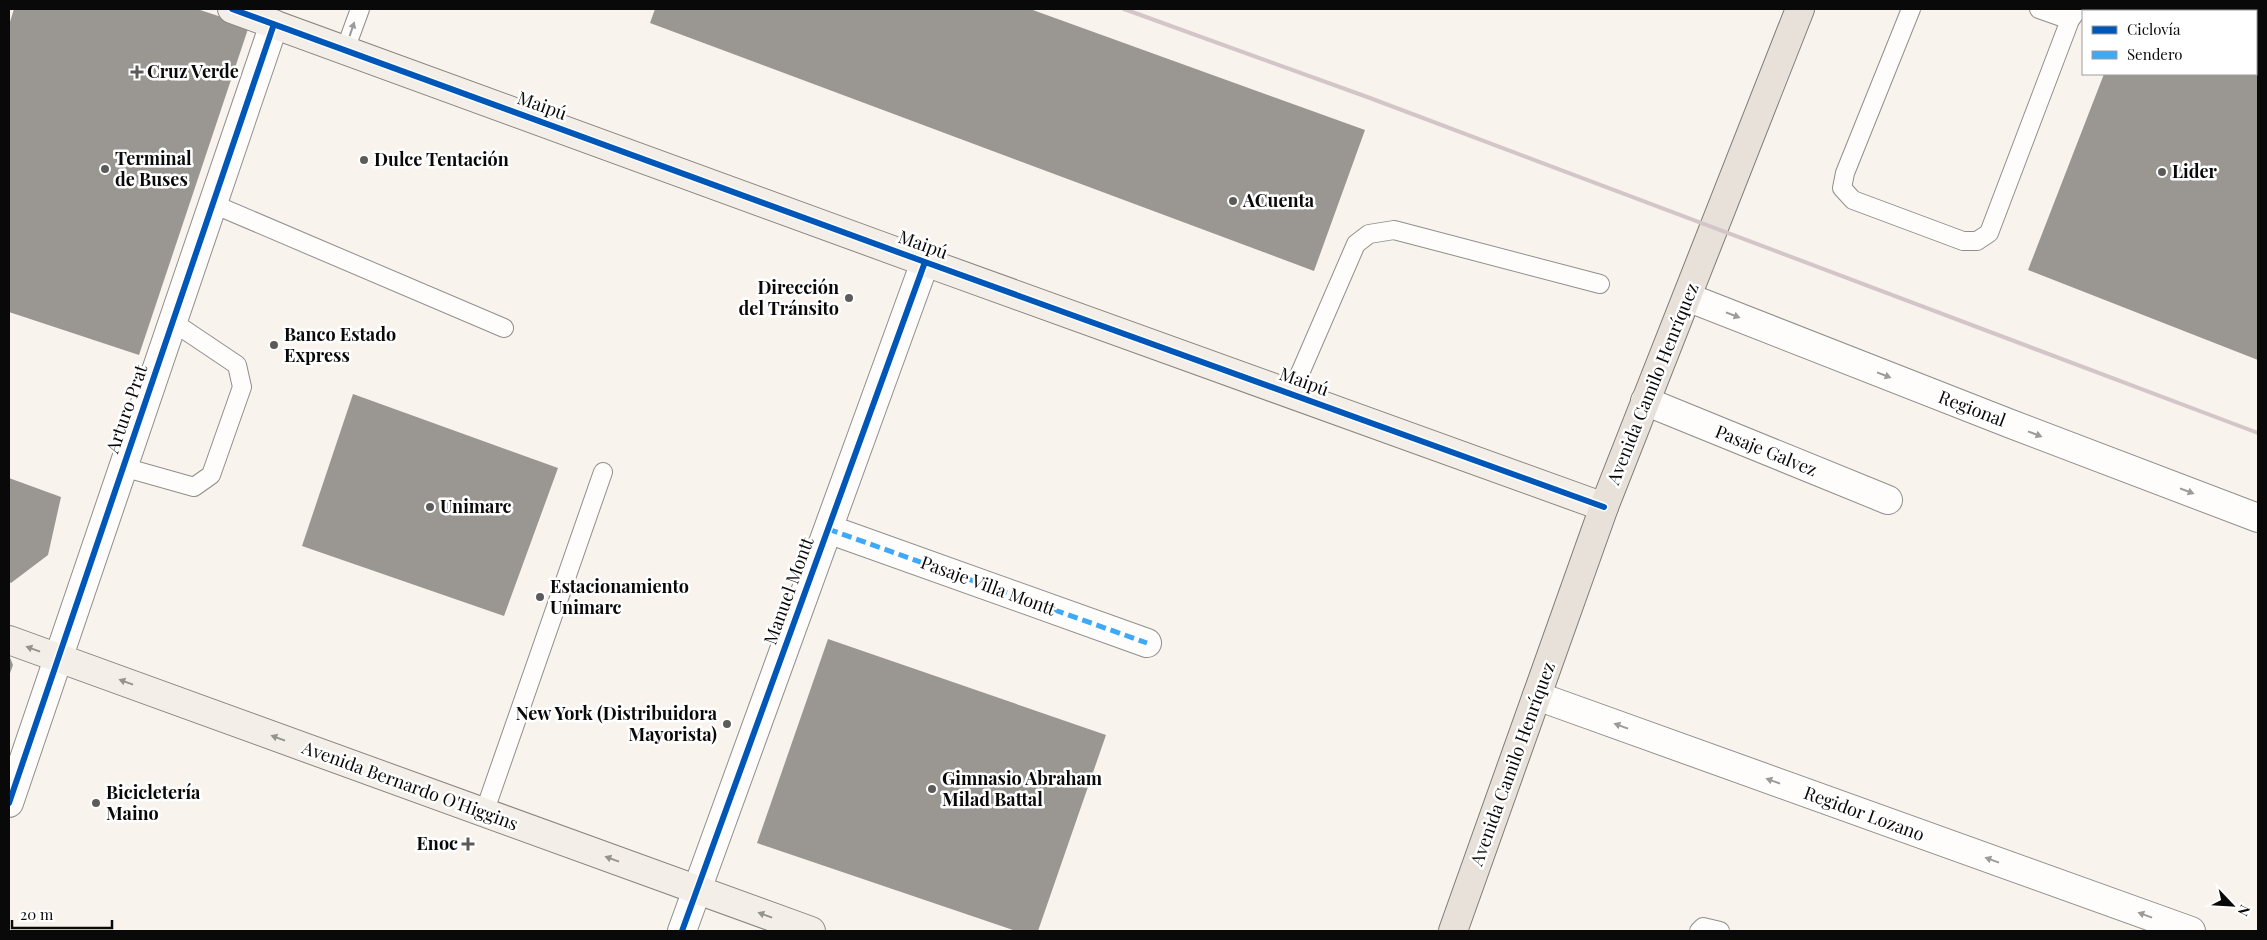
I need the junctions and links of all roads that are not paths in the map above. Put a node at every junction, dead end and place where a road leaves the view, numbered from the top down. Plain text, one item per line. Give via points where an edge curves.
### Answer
1 (232, 9) edge
2 (360, 9) edge
3 (1800, 9) edge
4 (1911, 9) edge
5 (2039, 9) edge
6 (2074, 14) edge
7 (274, 24) junction
8 (345, 50) junction
9 (213, 204) junction
10 (925, 262) junction
11 (1600, 284) dead end
12 (1687, 297) junction
13 (173, 322) junction
14 (504, 328) dead end
15 (1291, 394) junction
16 (1645, 401) junction
17 (123, 467) junction
18 (603, 472) dead end
19 (1888, 500) dead end
20 (1604, 506) junction
21 (2258, 518) edge
22 (828, 529) junction
23 (9, 640) edge
24 (1147, 643) dead end
25 (58, 658) junction
26 (1537, 696) junction
27 (9, 803) edge
28 (484, 812) junction
29 (696, 890) junction
30 (682, 931) edge
31 (810, 931) edge
32 (1453, 931) edge
33 (1699, 931) edge
34 (1720, 931) edge
35 (2191, 931) edge

1 - 7 street, Maipú
8 -> 2 lane
3 - 12 main road, Avenida Camilo Henríquez
4 - 6 lane via 1845,172 1842,188 1853,200 1963,241 1977,241 1989,233
5 - 6 lane
7 - 8 street, Maipú
7 - 9 street, Arturo Prat
8 - 10 street, Maipú
9 - 13 street, Arturo Prat
9 - 14 lane
10 - 15 street, Maipú
10 - 22 street, Manuel Montt
11 - 15 lane via 1394,230 1369,234 1356,244
12 - 16 main road, Avenida Camilo Henríquez
12 -> 21 street, Regional
13 - 17 street, Arturo Prat
13 - 17 lane via 237,365 242,387 212,475 194,487
15 - 20 street, Maipú
16 - 19 street, Pasaje Galvez
16 - 20 main road, Avenida Camilo Henríquez
17 - 25 street, Arturo Prat
18 - 28 lane
20 - 26 main road, Avenida Camilo Henríquez
22 - 24 street, Pasaje Villa Montt
22 - 29 street, Manuel Montt
25 -> 23 street, Avenida Bernardo O'Higgins
25 - 27 street, Arturo Prat
28 -> 25 street, Avenida Bernardo O'Higgins
26 - 32 main road, Avenida Camilo Henríquez
35 -> 26 street, Regidor Lozano
29 -> 28 street, Avenida Bernardo O'Higgins
29 - 30 street, Manuel Montt
31 -> 29 street, Avenida Bernardo O'Higgins
33 - 34 lane via 1703,927

